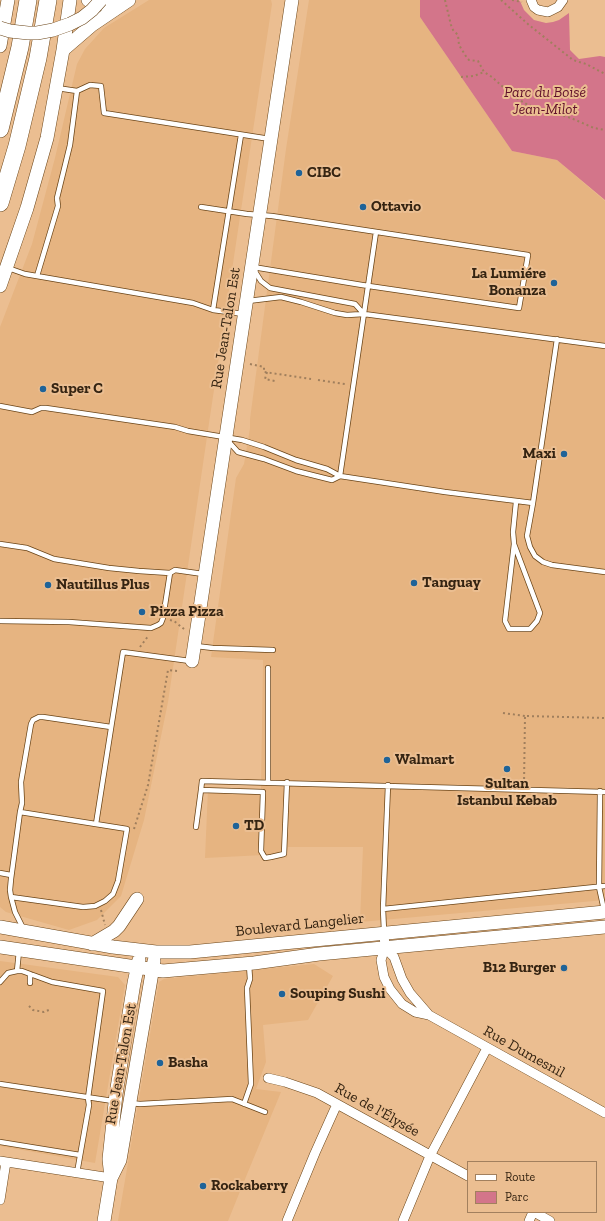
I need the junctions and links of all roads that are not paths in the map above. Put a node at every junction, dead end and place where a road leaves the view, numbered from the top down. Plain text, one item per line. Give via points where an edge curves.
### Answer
1 (8, 0) edge
2 (28, 0) edge
3 (48, 0) edge
4 (70, 0) edge
5 (88, 0) edge
6 (101, 0) edge
7 (113, 0) edge
8 (129, 0) edge
9 (292, 0) edge
10 (563, 0) edge
11 (526, 1) edge
12 (0, 28) edge
13 (0, 46) edge
14 (63, 50) junction
15 (57, 88) junction
16 (77, 91) junction
17 (0, 129) edge
18 (241, 135) junction
19 (271, 139) junction
20 (0, 203) edge
21 (200, 207) dead end
22 (228, 212) junction
23 (259, 215) junction
24 (376, 232) junction
25 (251, 267) junction
26 (7, 268) junction
27 (37, 276) junction
28 (0, 286) edge
29 (368, 286) junction
30 (246, 301) junction
31 (213, 310) junction
32 (244, 314) junction
33 (364, 314) junction
34 (557, 339) junction
35 (605, 346) edge
36 (0, 406) edge
37 (225, 438) junction
38 (340, 476) junction
39 (516, 502) junction
40 (533, 504) junction
41 (0, 544) edge
42 (514, 544) junction
43 (605, 572) edge
44 (170, 574) junction
45 (205, 574) junction
46 (0, 621) edge
47 (195, 646) junction
48 (273, 650) dead end
49 (192, 661) joint
50 (268, 668) dead end
51 (111, 727) junction
52 (268, 782) junction
53 (287, 782) junction
54 (388, 785) junction
55 (201, 790) junction
56 (602, 792) edge
57 (20, 812) junction
58 (96, 824) junction
59 (196, 827) dead end
60 (0, 874) edge
61 (11, 875) junction
62 (605, 886) edge
63 (599, 887) junction
64 (11, 897) junction
65 (137, 899) dead end
66 (383, 909) junction
67 (605, 912) edge
68 (605, 915) edge
69 (0, 927) edge
70 (605, 927) edge
71 (25, 932) junction
72 (384, 933) junction
73 (92, 944) junction
74 (0, 947) edge
75 (385, 948) junction
76 (20, 950) junction
77 (141, 951) junction
78 (156, 952) junction
79 (249, 963) junction
80 (138, 968) junction
81 (153, 970) junction
82 (17, 971) junction
83 (30, 974) junction
84 (0, 982) edge
85 (30, 983) dead end
86 (429, 1015) junction
87 (487, 1048) junction
88 (268, 1078) dead end
89 (0, 1084) edge
90 (88, 1098) junction
91 (115, 1102) junction
92 (130, 1103) junction
93 (244, 1104) junction
94 (337, 1104) junction
95 (266, 1112) dead end
96 (605, 1113) edge
97 (0, 1142) edge
98 (80, 1155) junction
99 (430, 1156) junction
100 (3, 1162) edge
101 (77, 1173) junction
102 (467, 1175) edge
103 (111, 1178) junction
104 (0, 1200) edge
105 (536, 1213) edge
106 (104, 1221) edge
107 (287, 1221) edge
108 (403, 1221) edge
109 (550, 1221) edge

1 - 13 main road
2 - 17 highway via 20,47
3 - 20 highway via 42,42 29,97
4 - 14 main road
5 - 7 main road via 100,4
6 - 12 main road, bridge via 82,18 53,30 28,33
8 - 14 main road via 92,25
9 - 19 main road, Rue Jean-Talon Est
10 - 11 street via 558,7 548,12 538,10
14 - 15 main road
15 - 16 lane
15 - 26 main road via 40,164
16 - 18 lane via 90,85 101,86 104,113
16 - 27 lane via 70,145 57,198 58,206
18 - 19 lane
18 - 22 lane
19 - 23 main road, Rue Jean-Talon Est
21 - 22 lane
22 - 23 lane
22 - 31 lane
23 - 24 lane
23 - 25 main road, Rue Jean-Talon Est
24 - 29 lane
24 - 29 lane via 528,255 519,308
25 - 29 lane
25 - 30 main road, Rue Jean-Talon Est
25 - 33 lane via 270,288 355,304
26 - 27 lane
26 - 28 main road
27 - 31 lane via 193,303
29 - 33 lane
30 - 32 main road, Rue Jean-Talon Est
30 - 33 lane via 281,298 335,313
31 - 32 lane
32 - 37 main road, Rue Jean-Talon Est
33 - 34 lane
33 - 38 lane
34 - 35 lane
34 - 40 lane
36 - 37 lane via 32,412 46,408 175,427
37 - 38 lane via 264,446
37 - 38 lane via 238,452 332,480
37 - 45 main road, Rue Jean-Talon Est
38 - 39 lane
39 - 40 lane
39 - 42 lane
40 - 43 lane via 527,536 535,556 542,562 552,565
41 - 44 lane via 27,548 54,559
42 - 42 lane via 540,613 530,629 509,629 505,621
44 - 45 lane via 175,570
44 - 46 lane via 162,622 151,628 69,622
45 - 47 main road, Rue Jean-Talon Est
47 - 48 lane
47 - 49 main road, Rue Jean-Talon Est
49 - 51 lane via 123,652
50 - 52 lane
51 - 57 lane via 39,716 33,720 30,724 20,782
51 - 58 lane
52 - 53 lane
52 - 55 lane via 202,781
53 - 54 lane
53 - 55 lane via 284,854 265,858 261,851 264,792
54 - 56 lane
54 - 66 lane
55 - 59 lane
56 - 63 lane
57 - 58 lane
57 - 61 lane
58 - 64 lane via 127,829 118,881 110,898 88,907
60 - 61 lane
61 - 64 lane
62 - 63 lane
63 - 66 lane
63 - 67 lane
64 - 71 lane
65 - 73 main road via 119,926
66 - 72 lane
67 - 68 street
67 - 72 main road, Boulevard Langelier
69 - 71 main road, Boulevard Langelier
70 - 75 main road, Boulevard Langelier
71 - 73 main road, Boulevard Langelier
72 - 75 street, Rue Dumesnil
72 - 78 main road, Boulevard Langelier via 190,952
73 - 77 main road, Boulevard Langelier
74 - 76 main road, Boulevard Langelier
75 - 79 main road, Boulevard Langelier
75 - 86 street, Rue Dumesnil via 394,957 410,993
75 - 86 street, Rue Dumesnil via 381,960 386,983 402,1004 415,1012
76 - 80 main road, Boulevard Langelier
76 - 82 lane
77 - 78 main road, Boulevard Langelier
77 - 80 main road, Rue Jean-Talon Est
78 - 81 main road, Rue Jean-Talon Est
79 - 81 main road, Boulevard Langelier via 170,971
79 - 93 lane via 250,979 247,988 251,1084
80 - 81 main road, Boulevard Langelier
80 - 91 main road, Rue Jean-Talon Est
81 - 92 main road, Rue Jean-Talon Est
82 - 83 lane
82 - 84 lane via 8,973
83 - 85 lane
83 - 90 lane via 54,983 103,991
86 - 87 street, Rue Dumesnil
87 - 96 street, Rue Dumesnil
87 - 99 street
88 - 94 street, Rue de l'Élysée via 308,1089
89 - 90 lane
90 - 91 lane
90 - 98 lane
91 - 103 main road, Rue Jean-Talon Est via 109,1159
92 - 93 lane via 232,1099
92 - 103 main road, Rue Jean-Talon Est via 120,1160
93 - 95 lane
94 - 99 street, Rue de l'Élysée
94 - 107 street
97 - 98 lane
98 - 101 lane
99 - 102 street, Rue de l'Élysée
99 - 108 street
100 - 101 street
100 - 104 street
101 - 103 street
103 - 106 main road, Rue Jean-Talon Est
105 - 109 street

